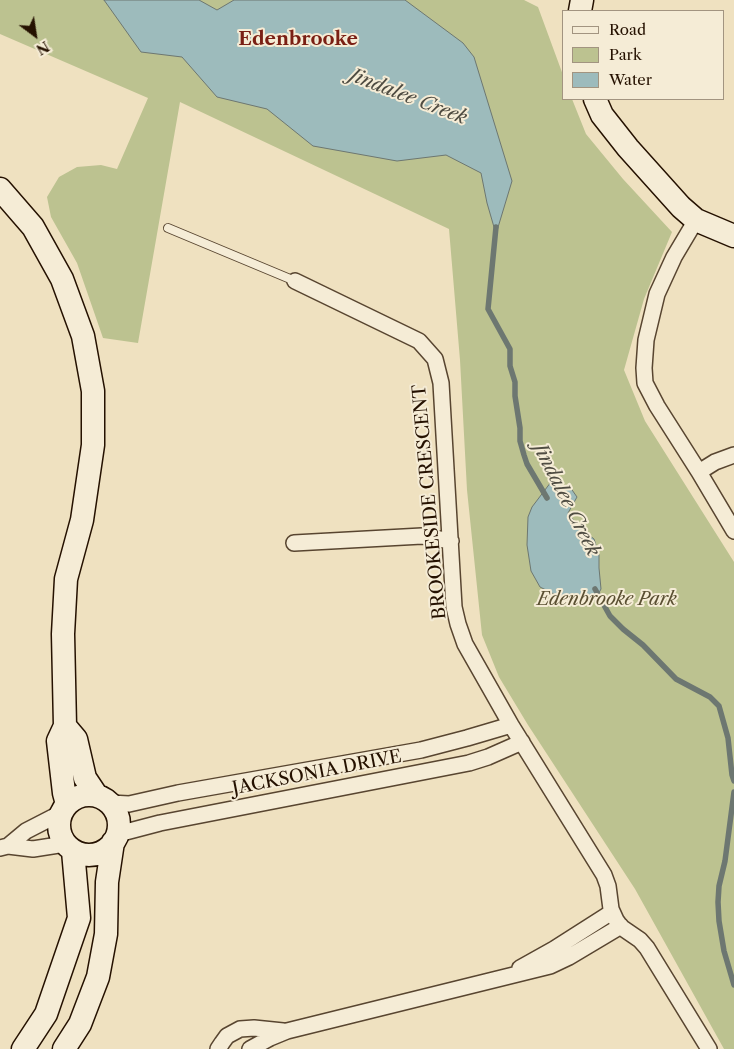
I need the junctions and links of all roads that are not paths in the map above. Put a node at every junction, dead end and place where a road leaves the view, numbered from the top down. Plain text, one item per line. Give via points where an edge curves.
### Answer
1 (595, 100) edge
2 (0, 189) edge
3 (696, 220) junction
4 (168, 228) dead end
5 (734, 236) edge
6 (295, 282) joint
7 (734, 455) edge
8 (699, 472) junction
9 (734, 531) edge
10 (450, 541) junction
11 (294, 543) dead end
12 (511, 725) junction
13 (65, 726) junction
14 (522, 742) junction
15 (103, 800) junction
16 (64, 809) junction
17 (116, 838) junction
18 (4, 847) edge
19 (69, 847) junction
20 (612, 912) junction
21 (621, 926) junction
22 (504, 977) junction
23 (286, 1031) junction
24 (23, 1049) edge
25 (64, 1049) edge
26 (218, 1049) edge
27 (250, 1049) edge
28 (709, 1049) edge

1 - 3 street via 602,116 622,140
2 - 13 street via 33,227 62,280 83,336 93,391 93,445 82,520 66,579 63,634
3 - 5 street
3 - 8 street via 674,256 657,294 646,340 644,368 645,383 657,406
4 - 6 lane
6 - 10 street, BROOKESIDE CRESCENT via 419,341 435,359 441,383
7 - 8 street
8 - 9 street
10 - 11 street via 422,536
10 - 12 street, BROOKESIDE CRESCENT via 458,624 468,651
12 - 14 street, BROOKESIDE CRESCENT
12 - 15 street, JACKSONIA DRIVE via 421,750 129,804
13 - 15 street via 76,739 85,778
13 - 16 street via 58,741
14 - 17 street, JACKSONIA DRIVE via 469,763 160,823
14 - 20 street, BROOKESIDE CRESCENT via 606,880
15 - 16 street via 81,796
15 - 17 street via 115,810 118,818
16 - 18 street
16 - 19 street via 59,824 60,834
17 - 19 street via 107,849 90,855
17 - 25 street via 107,882 106,934 98,977 80,1024
18 - 19 street
19 - 24 street via 79,918 46,1014
20 - 21 street, BROOKESIDE CRESCENT
20 - 22 street
21 - 22 street via 556,964
21 - 28 street, BROOKESIDE CRESCENT via 647,948
22 - 23 street
23 - 26 street via 244,1028 227,1036
23 - 27 street

